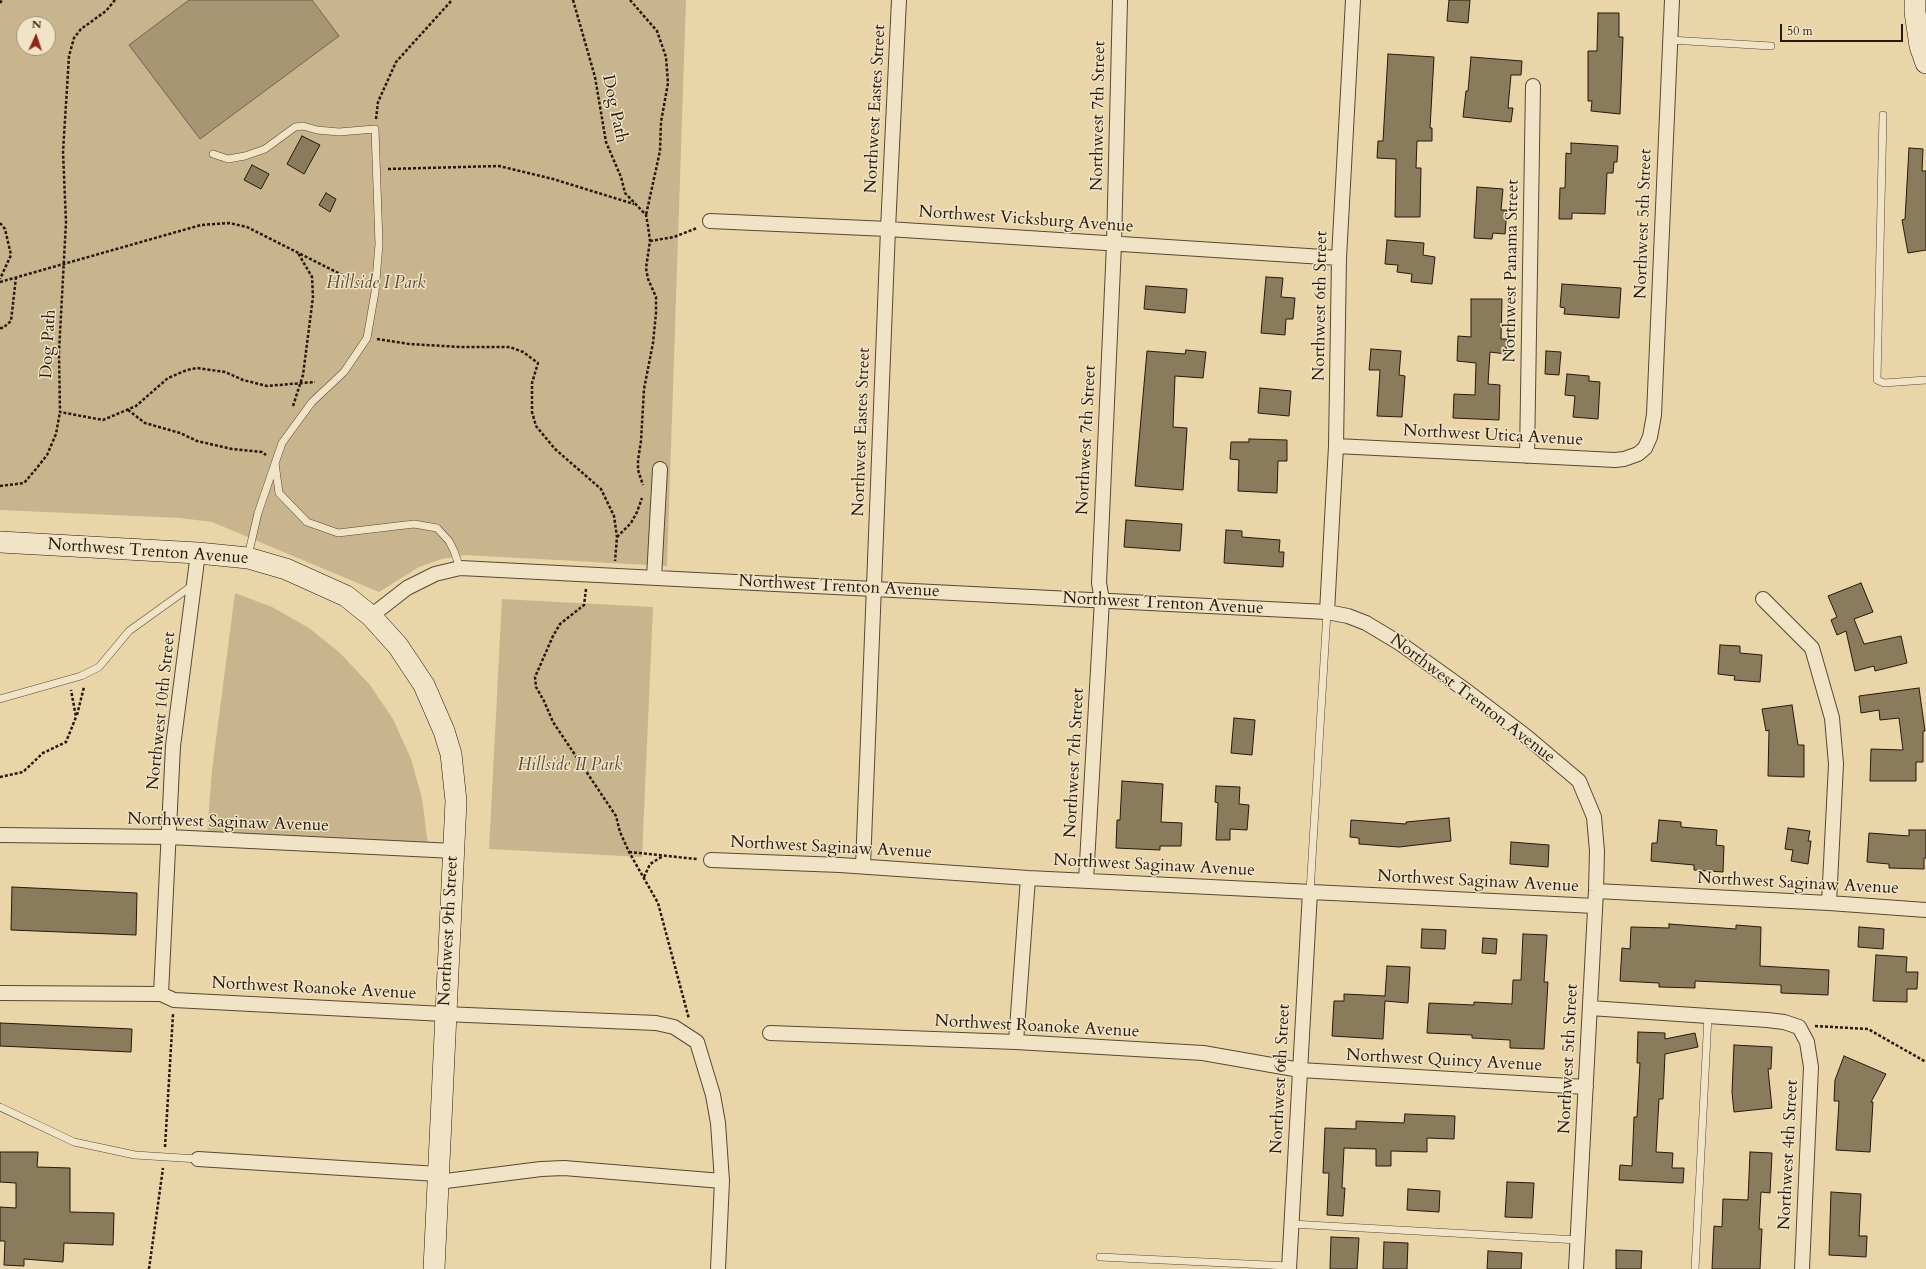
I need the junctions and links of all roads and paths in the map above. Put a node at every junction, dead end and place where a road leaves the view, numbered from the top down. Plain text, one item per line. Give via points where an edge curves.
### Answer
1 (2, 0) edge
2 (115, 0) edge
3 (452, 0) edge
4 (573, 0) edge
5 (630, 0) edge
6 (900, 0) edge
7 (1120, 0) edge
8 (1353, 0) edge
9 (1672, 0) edge
10 (1915, 0) edge
11 (0, 2) edge
12 (1670, 40) junction
13 (1771, 46) dead end
14 (1924, 52) edge
15 (1533, 86) dead end
16 (1883, 115) dead end
17 (375, 129) junction
18 (213, 154) dead end
19 (376, 169) junction
20 (634, 204) junction
21 (646, 215) junction
22 (710, 221) joint
23 (0, 223) edge
24 (888, 229) junction
25 (650, 241) junction
26 (1114, 244) junction
27 (298, 252) junction
28 (1339, 258) junction
29 (65, 264) junction
30 (16, 277) junction
31 (0, 280) edge
32 (375, 292) junction
33 (0, 328) edge
34 (367, 338) junction
35 (336, 379) junction
36 (1926, 380) edge
37 (300, 385) junction
38 (128, 410) junction
39 (60, 412) junction
40 (291, 414) dead end
41 (1336, 446) junction
42 (1645, 448) joint
43 (1527, 456) junction
44 (275, 460) junction
45 (660, 468) dead end
46 (0, 486) edge
47 (643, 490) dead end
48 (642, 495) dead end
49 (617, 537) junction
50 (0, 542) edge
51 (198, 552) junction
52 (248, 558) junction
53 (460, 568) junction
54 (587, 574) junction
55 (615, 576) junction
56 (654, 578) junction
57 (195, 583) junction
58 (874, 589) junction
59 (1763, 599) dead end
60 (1102, 600) junction
61 (1327, 612) junction
62 (372, 616) junction
63 (86, 673) junction
64 (72, 692) dead end
65 (0, 699) edge
66 (76, 717) junction
67 (0, 777) edge
68 (0, 835) edge
69 (169, 836) junction
70 (454, 851) junction
71 (1597, 851) joint
72 (629, 852) junction
73 (664, 856) junction
74 (711, 860) joint
75 (863, 866) junction
76 (644, 877) junction
77 (1028, 878) junction
78 (1086, 880) junction
79 (1596, 891) junction
80 (1310, 892) junction
81 (1829, 903) junction
82 (1595, 906) junction
83 (1926, 910) edge
84 (0, 993) edge
85 (161, 994) junction
86 (174, 1000) junction
87 (1590, 1008) junction
88 (444, 1014) junction
89 (1708, 1016) junction
90 (1799, 1027) junction
91 (770, 1033) dead end
92 (697, 1042) junction
93 (1016, 1042) junction
94 (1926, 1062) edge
95 (1300, 1070) junction
96 (1586, 1087) junction
97 (0, 1107) edge
98 (165, 1157) junction
99 (198, 1159) joint
100 (438, 1178) junction
101 (722, 1181) junction
102 (1291, 1224) junction
103 (1578, 1240) junction
104 (1100, 1257) dead end
105 (1289, 1268) edge
106 (148, 1269) edge
107 (434, 1269) edge
108 (718, 1269) edge
109 (1576, 1269) edge
110 (1695, 1269) edge
111 (1802, 1269) edge

1 - 11 path
2 - 29 path, Dog Path via 106,11 80,29 74,38 69,56 63,152 66,195
3 - 17 path via 396,62 378,102
4 - 20 path, Dog Path via 595,77 606,142 625,193
5 - 21 path via 656,31 666,58 668,83 661,122 660,151
6 - 24 street, Northwest Eastes Street
7 - 26 street, Northwest 7th Street
8 - 28 street, Northwest 6th Street
9 - 12 street, Northwest 5th Street
10 - 14 street via 1915,12
12 - 13 lane
12 - 42 street, Northwest 5th Street via 1654,415 1650,438
15 - 43 street, Northwest Panama Street
16 - 36 lane via 1877,380 1884,383
17 - 18 lane via 339,132 295,127 265,149 245,156 228,159
17 - 19 lane
19 - 20 path via 499,166 553,179
19 - 32 lane via 380,244
20 - 21 path, Dog Path
21 - 25 path
22 - 24 street, Northwest Vicksburg Avenue
22 - 25 path via 674,238
23 - 31 path via 5,229 11,255
24 - 26 street, Northwest Vicksburg Avenue
24 - 58 street, Northwest Eastes Street
25 - 47 path via 646,268 656,297 655,328 644,389 638,460
26 - 28 street, Northwest Vicksburg Avenue
26 - 60 street, Northwest 7th Street via 1099,583
27 - 29 path via 247,228 229,223 202,225
27 - 32 path
27 - 37 path via 312,277 313,297
28 - 41 street, Northwest 6th Street
29 - 30 path
29 - 39 path, Dog Path via 59,352
30 - 31 path
30 - 33 path via 11,321
32 - 34 lane
34 - 35 lane via 344,372
34 - 49 path via 410,344 510,347 523,352 538,363 532,383 532,412 536,426 555,449 601,489 614,516
35 - 37 path
35 - 44 lane via 312,402 282,443
37 - 38 path via 267,386 225,372 197,368 168,378
37 - 40 path
38 - 39 path via 103,420
38 - 44 path via 145,423 198,441 232,449 262,452
39 - 46 path, Dog Path via 56,434 47,455 36,469 24,483
41 - 43 street, Northwest Utica Avenue
41 - 61 street, Northwest 6th Street
42 - 43 street, Northwest Utica Avenue via 1624,460
44 - 52 lane via 258,513
44 - 53 lane via 279,493 306,522 338,533 414,524 437,528 449,541
45 - 56 street
48 - 49 path via 638,512
49 - 55 path
50 - 51 street, Northwest Trenton Avenue
51 - 52 street, Northwest Trenton Avenue
51 - 57 street, Northwest 10th Street
52 - 62 street, Northwest Trenton Avenue via 286,569 346,596
53 - 54 street, Northwest Trenton Avenue
53 - 62 street, Northwest Trenton Avenue via 435,574 407,588
54 - 55 street, Northwest Trenton Avenue
54 - 72 path via 584,605 560,624 535,677 536,687 553,722 616,816
55 - 56 street, Northwest Trenton Avenue
56 - 58 street, Northwest Trenton Avenue
57 - 63 lane via 129,631 99,666
57 - 69 street, Northwest 10th Street via 173,746
58 - 60 street, Northwest Trenton Avenue
58 - 75 street, Northwest Eastes Street
59 - 81 street via 1812,648 1832,718 1836,764
60 - 61 street, Northwest Trenton Avenue
60 - 78 street, Northwest 7th Street
61 - 71 street, Northwest Trenton Avenue via 1366,622 1401,644 1527,737 1579,781 1594,817
61 - 80 lane
62 - 70 street, Northwest 9th Street via 398,646 424,685 444,731 451,754 456,800
63 - 65 lane
63 - 66 path
64 - 66 path
66 - 67 path via 66,742 42,753 23,772
68 - 69 street, Northwest Saginaw Avenue
69 - 70 street, Northwest Saginaw Avenue
69 - 85 street, Northwest 10th Street
70 - 88 street, Northwest 9th Street
71 - 79 street, Northwest 5th Street
72 - 73 path
72 - 76 path
73 - 74 path
73 - 76 path via 650,864
74 - 75 street, Northwest Saginaw Avenue
75 - 77 street, Northwest Saginaw Avenue
76 - 92 path via 658,903
77 - 78 street, Northwest Saginaw Avenue
77 - 93 street
78 - 80 street, Northwest Saginaw Avenue
79 - 81 street, Northwest Saginaw Avenue
79 - 82 street, Northwest 5th Street
80 - 82 street, Northwest Saginaw Avenue
80 - 95 street, Northwest 6th Street
81 - 83 street, Northwest Saginaw Avenue
82 - 87 street, Northwest 5th Street
84 - 85 street, Northwest Roanoke Avenue
85 - 86 street, Northwest Roanoke Avenue
86 - 88 street, Northwest Roanoke Avenue
86 - 98 path
87 - 89 street
87 - 96 street, Northwest 5th Street
88 - 92 street, Northwest Roanoke Avenue via 656,1023 674,1028
88 - 100 street, Northwest 9th Street
89 - 90 street via 1784,1022
89 - 110 lane
90 - 94 path via 1868,1029
90 - 111 street, Northwest 4th Street via 1808,1042 1810,1067
91 - 93 street, Northwest Roanoke Avenue
92 - 101 street via 713,1095 718,1123
93 - 95 street, Northwest Roanoke Avenue via 1203,1053
95 - 96 street, Northwest Quincy Avenue
95 - 102 street, Northwest 6th Street
96 - 103 street, Northwest 5th Street
97 - 98 lane via 74,1142 134,1155
98 - 99 lane
98 - 106 path
99 - 100 street
100 - 101 street via 564,1168
100 - 107 street, Northwest 9th Street
101 - 108 street
102 - 103 lane
102 - 105 street, Northwest 6th Street
103 - 109 street, Northwest 5th Street
104 - 105 lane

